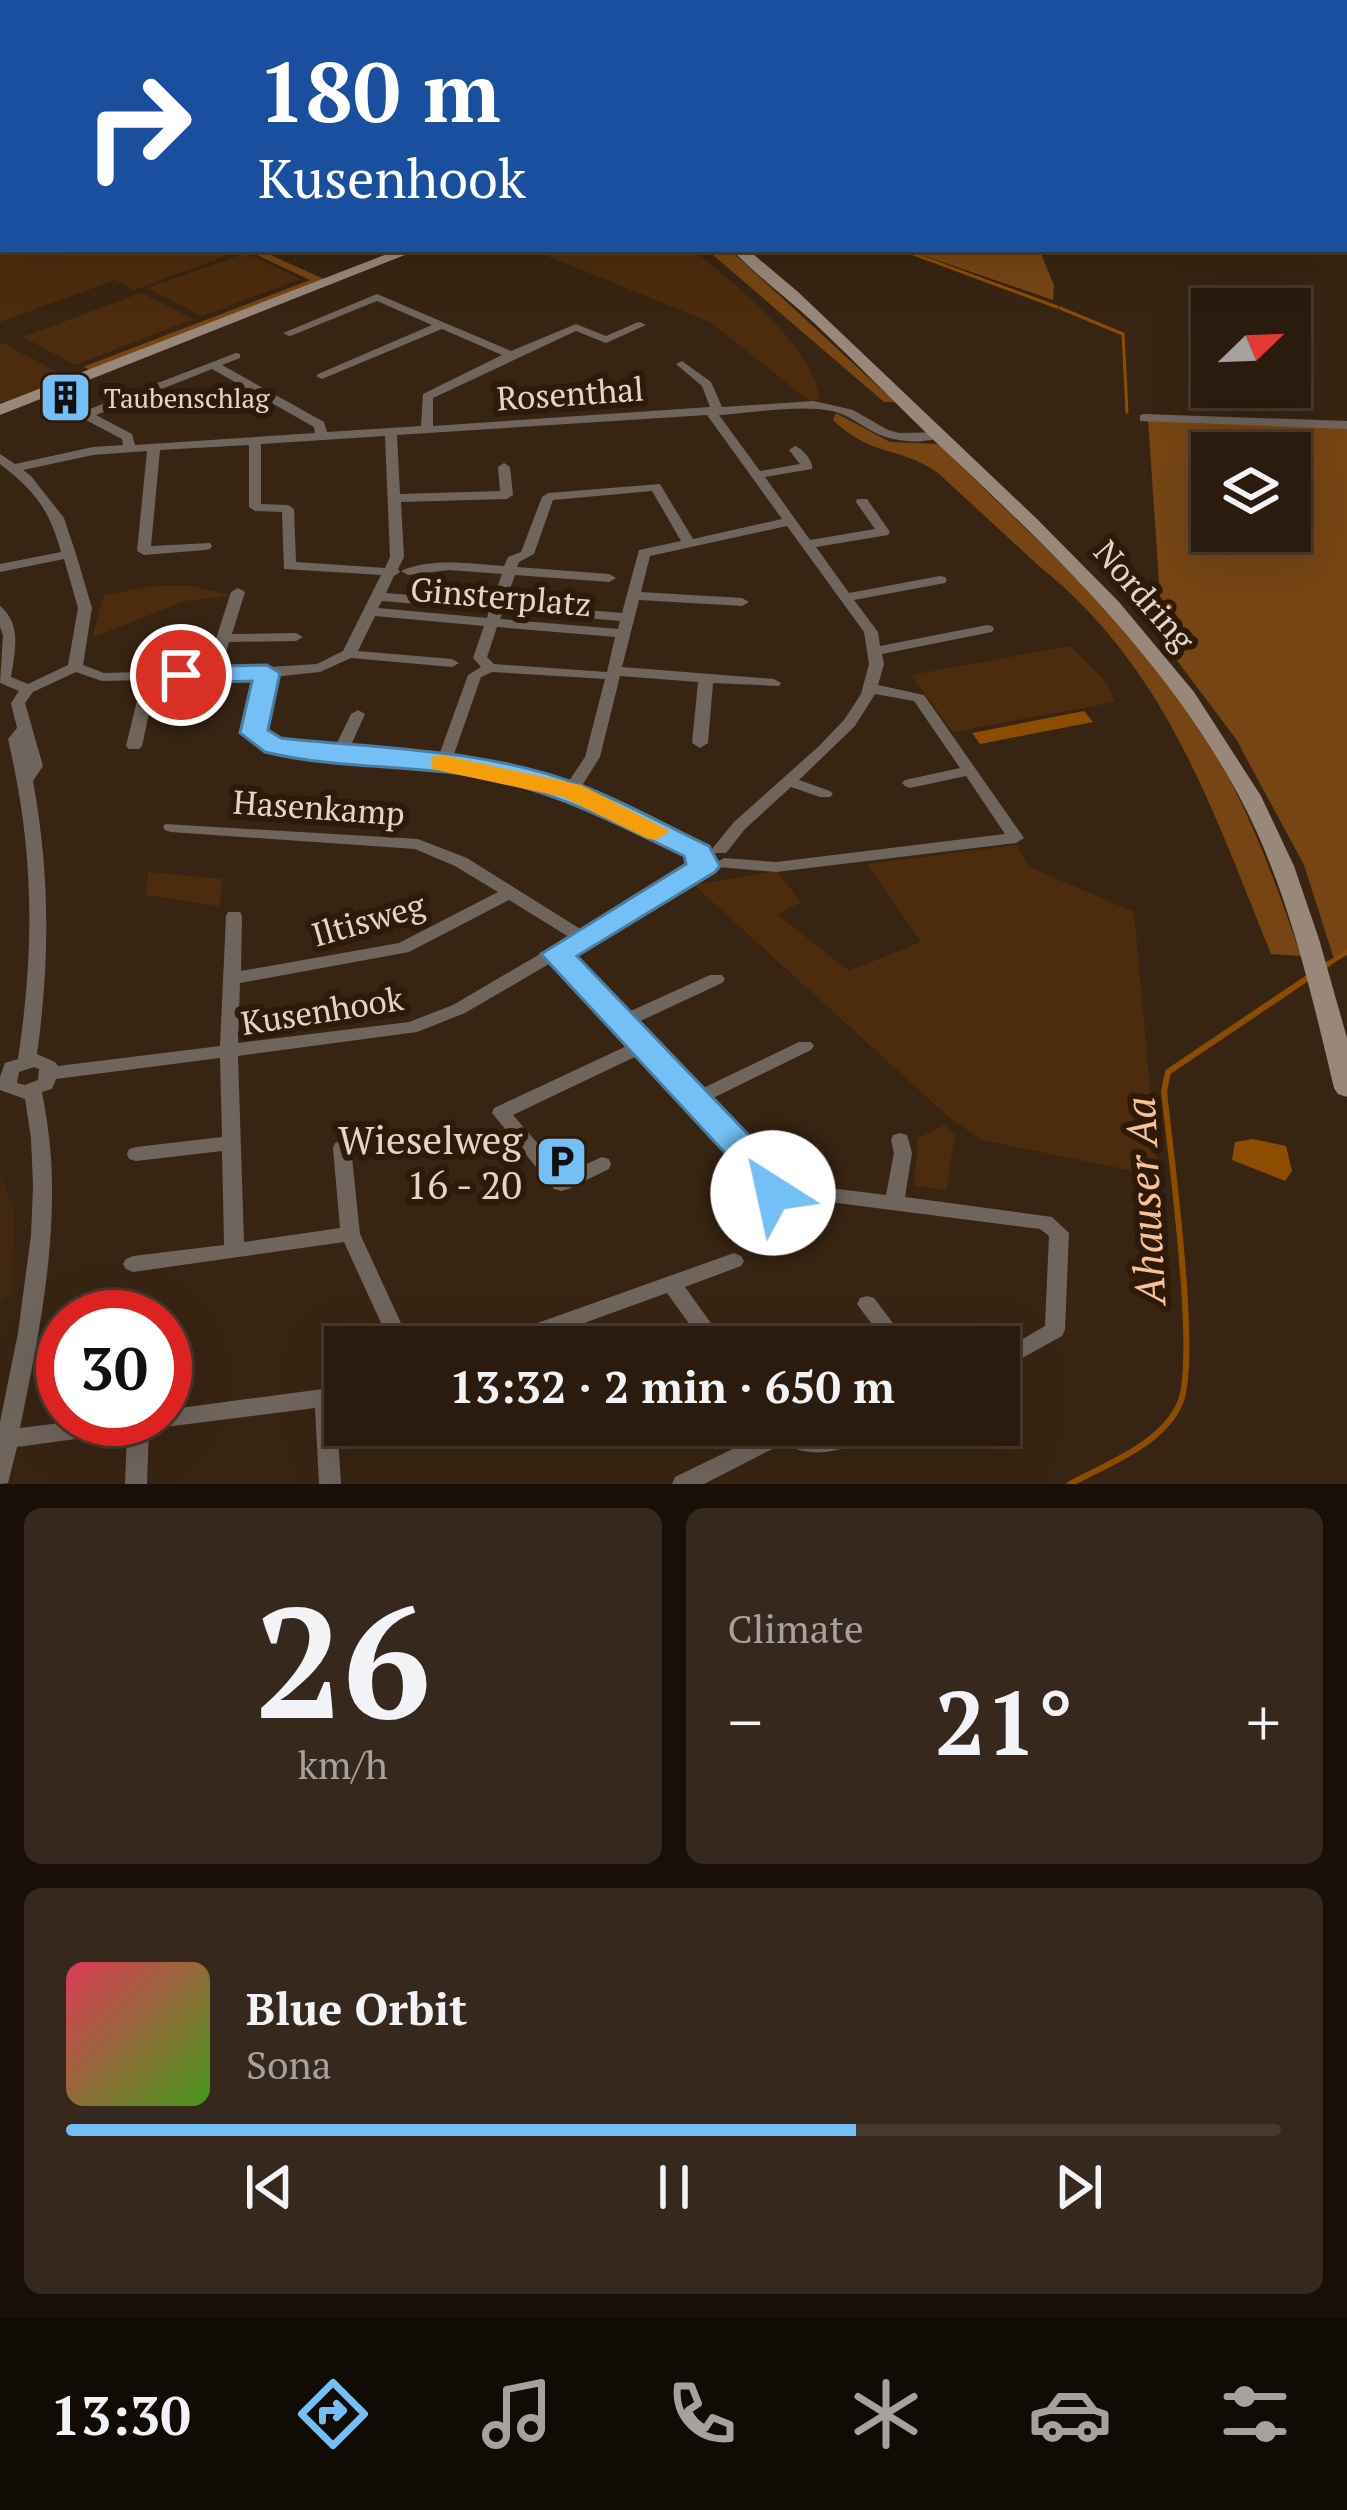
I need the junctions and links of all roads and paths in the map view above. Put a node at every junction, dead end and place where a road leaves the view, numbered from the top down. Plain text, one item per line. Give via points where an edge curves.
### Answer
1 (374, 0) edge
2 (404, 0) edge
3 (405, 252) edge
4 (741, 252) edge
5 (442, 325) junction
6 (640, 325) dead end
7 (289, 333) dead end
8 (512, 355) junction
9 (236, 356) dead end
10 (682, 364) dead end
11 (213, 365) junction
12 (322, 376) dead end
13 (0, 410) edge
14 (714, 411) junction
15 (1144, 418) dead end
16 (1347, 425) edge
17 (427, 430) junction
18 (391, 432) junction
19 (321, 436) junction
20 (940, 436) junction
21 (255, 440) junction
22 (154, 447) junction
23 (129, 449) junction
24 (796, 450) dead end
25 (0, 458) edge
26 (504, 467) dead end
27 (14, 468) junction
28 (757, 475) junction
29 (394, 498) junction
30 (862, 502) dead end
31 (791, 521) junction
32 (687, 540) junction
33 (808, 544) junction
34 (205, 546) dead end
35 (69, 554) junction
36 (0, 568) edge
37 (511, 571) junction
38 (400, 572) junction
39 (609, 578) dead end
40 (940, 580) dead end
41 (238, 592) dead end
42 (634, 596) junction
43 (847, 597) junction
44 (742, 602) dead end
45 (376, 604) junction
46 (0, 610) edge
47 (495, 615) junction
48 (627, 626) junction
49 (987, 629) dead end
50 (296, 637) dead end
51 (224, 638) junction
52 (877, 651) junction
53 (350, 654) junction
54 (452, 663) dead end
55 (75, 667) junction
56 (490, 668) junction
57 (267, 673) junction
58 (609, 673) junction
59 (212, 675) junction
60 (150, 676) junction
61 (706, 678) junction
62 (774, 683) dead end
63 (869, 688) junction
64 (28, 689) junction
65 (358, 714) dead end
66 (700, 743) dead end
67 (134, 746) dead end
68 (340, 752) junction
69 (443, 764) junction
70 (970, 771) junction
71 (788, 781) junction
72 (910, 783) dead end
73 (571, 791) junction
74 (825, 794) dead end
75 (172, 826) dead end
76 (712, 857) junction
77 (511, 892) junction
78 (234, 916) dead end
79 (581, 937) junction
80 (557, 954) junction
81 (233, 978) junction
82 (716, 979) dead end
83 (622, 1022) junction
84 (642, 1046) junction
85 (806, 1046) dead end
86 (229, 1055) junction
87 (27, 1060) junction
88 (52, 1072) junction
89 (2, 1080) edge
90 (1347, 1088) edge
91 (33, 1091) junction
92 (696, 1100) junction
93 (900, 1140) dead end
94 (232, 1143) junction
95 (342, 1148) dead end
96 (136, 1154) dead end
97 (602, 1164) dead end
98 (893, 1204) junction
99 (350, 1234) junction
100 (234, 1251) junction
101 (734, 1261) dead end
102 (133, 1264) dead end
103 (672, 1285) junction
104 (867, 1304) dead end
105 (392, 1326) edge
106 (554, 1326) edge
107 (702, 1326) edge
108 (884, 1326) edge
109 (1020, 1351) edge
110 (324, 1399) edge
111 (192, 1417) edge
112 (36, 1436) edge
113 (7, 1439) junction
114 (137, 1446) edge
115 (332, 1446) edge
116 (751, 1446) edge
117 (0, 1476) edge
118 (136, 1484) edge
119 (330, 1484) edge
120 (683, 1484) edge

1 - 2 street
3 - 13 main road
4 - 20 main road, Nordring
5 - 7 street, Rosenthal via 377,297
5 - 8 street, Rosenthal
5 - 12 street
6 - 8 street, Rosenthal via 606,340 575,327
8 - 17 street, Rosenthal via 427,396
9 - 11 street
10 - 14 street, Rosenthal via 706,384
11 - 19 street via 315,418
11 - 23 street via 86,415 128,437
14 - 17 street, Rosenthal
14 - 20 street, Rosenthal via 826,405 851,411 889,438
14 - 28 street
15 - 16 street
17 - 18 street, Rosenthal
18 - 19 street, Rosenthal
18 - 29 street
19 - 21 street, Rosenthal
20 - 90 main road, Nordring via 1162,661 1252,798 1312,948
21 - 22 street, Rosenthal
21 - 38 street via 254,507 288,509 289,566
22 - 23 street, Rosenthal
22 - 34 street via 144,551
23 - 27 street, Rosenthal
24 - 28 street via 808,466
25 - 27 street
26 - 29 street via 507,495
27 - 35 street via 53,509
28 - 31 street
29 - 38 street
30 - 33 street via 883,532
31 - 32 street
31 - 33 street
32 - 37 street via 656,487 560,493 543,503 527,554 513,560
32 - 42 street via 644,553
33 - 43 street
35 - 36 street
35 - 55 street via 85,608
37 - 38 street
37 - 39 street
37 - 47 street
38 - 45 street
40 - 43 street
41 - 51 street
42 - 44 street
42 - 48 street
43 - 52 street
45 - 47 street, Ginsterplatz
45 - 53 street
46 - 64 street via 10,639 3,679
47 - 48 street, Ginsterplatz
47 - 56 street via 480,658
48 - 58 street
49 - 52 street
50 - 51 street
51 - 59 street
52 - 63 street
53 - 54 street
53 - 57 street via 320,668
55 - 60 street via 86,675
55 - 64 street
56 - 58 street
56 - 69 street via 475,675
57 - 59 street
57 - 68 street via 254,733 274,746
58 - 61 street
58 - 73 street via 591,759
59 - 60 street
60 - 67 street
61 - 62 street
61 - 66 street
63 - 70 street via 919,698
63 - 71 street via 829,747
64 - 87 street via 18,703 35,766 26,780 42,886
65 - 68 street
68 - 69 street
69 - 73 street
70 - 72 street
70 - 76 street via 1016,838 760,868
71 - 74 street
71 - 76 street via 733,827
73 - 76 street
75 - 77 street, Hasenkamp via 418,844
76 - 79 street, Kusenhook
77 - 79 street, Hasenkamp
77 - 81 street, Iltisweg via 403,948
78 - 81 street
79 - 80 street, Kusenhook
80 - 83 street
80 - 86 street, Kusenhook via 411,1028
81 - 86 street
82 - 83 street
83 - 84 street
84 - 92 street
84 - 97 street via 501,1113 561,1184
85 - 92 street
86 - 88 street, Kusenhook
86 - 94 street
87 - 88 street via 43,1061
87 - 89 street
88 - 91 street
89 - 91 street via 11,1090
91 - 113 street via 44,1166
92 - 98 street via 753,1161 766,1188
93 - 98 street
94 - 96 street
94 - 100 street
95 - 99 street
98 - 109 street via 1045,1222 1059,1233 1055,1330
99 - 100 street
99 - 105 street
100 - 102 street
101 - 103 street
103 - 106 street
103 - 107 street
104 - 108 street
110 - 111 street
112 - 113 street
113 - 117 street
114 - 118 street
115 - 119 street
116 - 120 street

